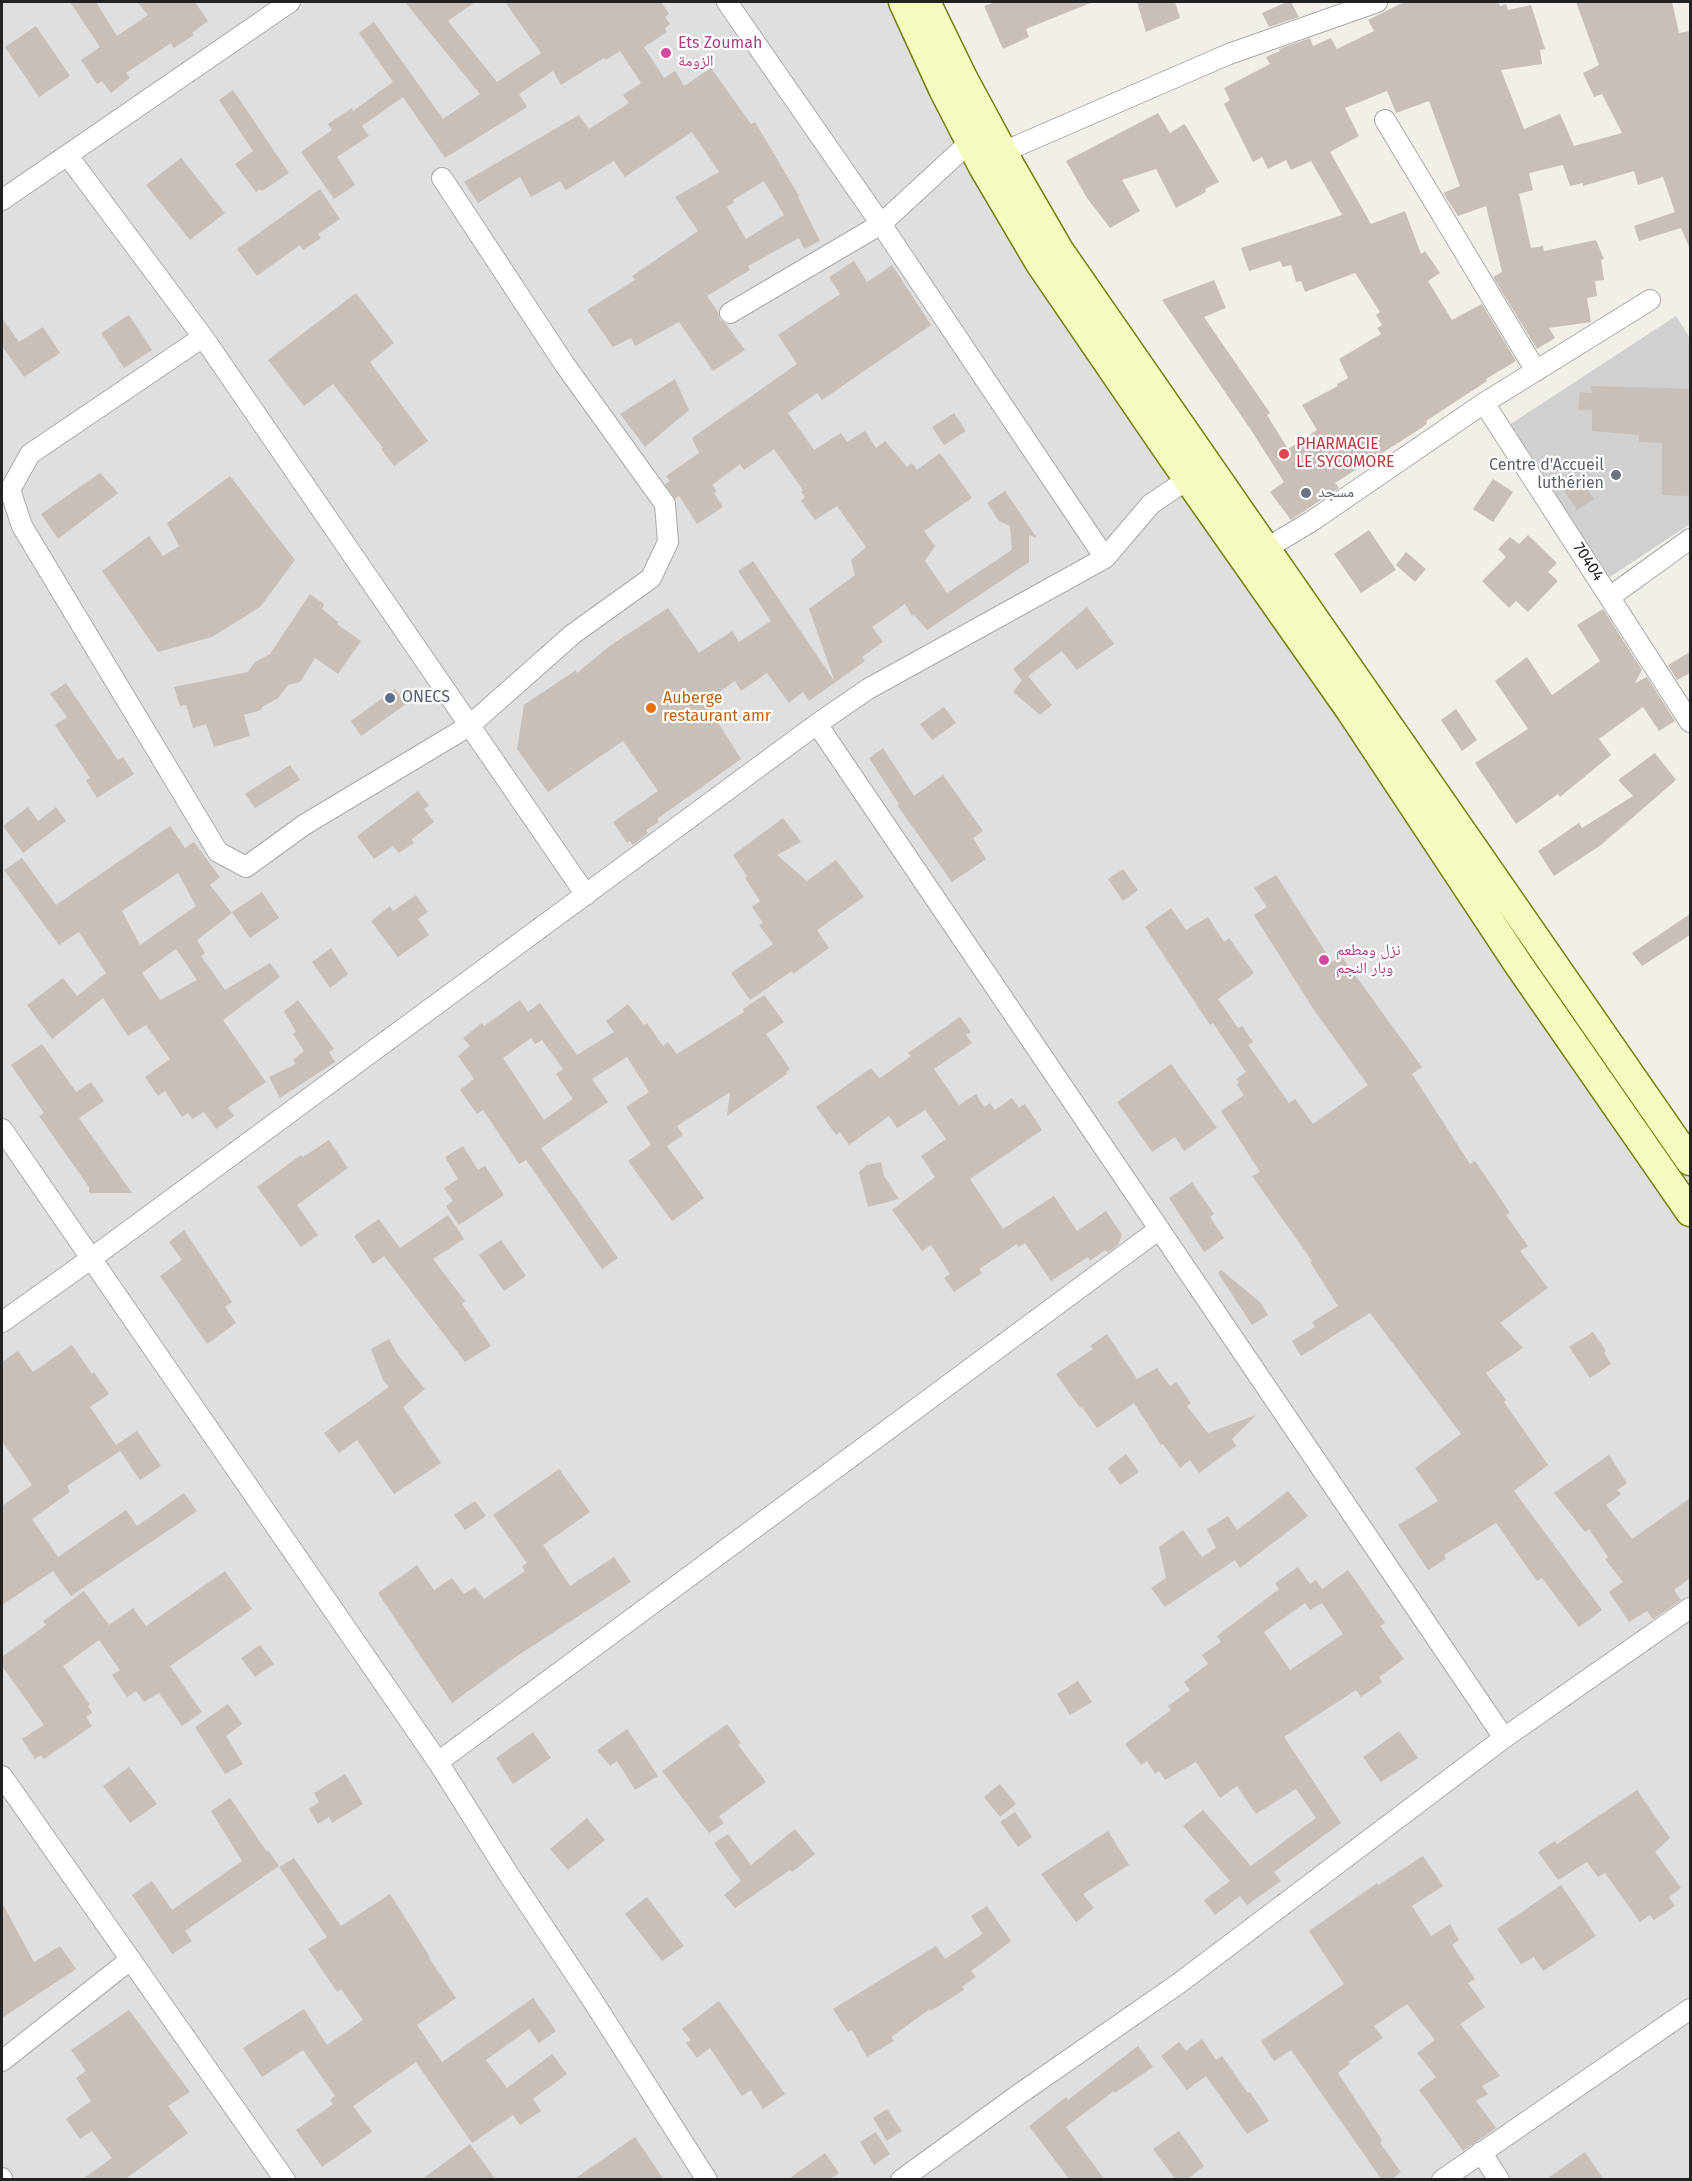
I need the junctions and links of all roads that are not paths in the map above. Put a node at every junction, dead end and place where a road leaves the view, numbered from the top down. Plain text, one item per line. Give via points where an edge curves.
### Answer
1 (290, 2) edge
2 (727, 2) edge
3 (903, 2) edge
4 (926, 2) edge
5 (1377, 2) edge
6 (1384, 120) dead end
7 (970, 142) junction
8 (1003, 152) junction
9 (68, 156) junction
10 (442, 178) dead end
11 (2, 200) edge
12 (881, 224) junction
13 (1650, 300) dead end
14 (730, 313) dead end
15 (203, 337) junction
16 (1536, 371) junction
17 (1484, 403) junction
18 (1198, 472) junction
19 (1690, 539) edge
20 (1266, 548) junction
21 (1105, 558) junction
22 (1611, 596) junction
23 (1690, 722) edge
24 (817, 724) junction
25 (468, 726) junction
26 (586, 895) junction
27 (2, 1129) edge
28 (1690, 1161) edge
29 (1690, 1212) edge
30 (1158, 1230) junction
31 (92, 1258) junction
32 (2, 1322) edge
33 (1690, 1608) edge
34 (1503, 1738) junction
35 (438, 1762) junction
36 (2, 1776) edge
37 (130, 1960) junction
38 (1690, 2009) edge
39 (2, 2061) edge
40 (1481, 2152) junction
41 (285, 2180) edge
42 (706, 2180) edge
43 (901, 2180) edge
44 (1442, 2180) edge
45 (1499, 2180) edge

1 - 9 street
2 - 12 street
3 - 7 main road
4 - 8 main road
5 - 8 street via 1229,54
6 - 16 street
7 - 12 street
7 - 18 main road via 1039,262
8 - 18 main road via 1059,250
9 - 11 street
9 - 15 street
10 - 25 street via 565,365 665,504 668,542 651,578 573,634
12 - 14 street
12 - 21 street
13 - 16 street
15 - 25 street
15 - 25 street via 30,454 10,490 22,526 218,852 246,867 304,825
16 - 17 street
17 - 20 street
17 - 22 street, 70404
18 - 20 main road
18 - 21 street via 1151,504
18 - 29 main road via 1518,964
19 - 22 street
20 - 28 main road
21 - 24 street via 868,689
22 - 23 street, 70404
24 - 26 street
24 - 30 street
25 - 26 street
26 - 31 street
27 - 31 street
30 - 34 street
30 - 35 street
31 - 32 street
31 - 35 street
33 - 34 street
34 - 43 street via 1178,1984
35 - 42 street
36 - 37 street
37 - 39 street
37 - 41 street
38 - 40 street
40 - 44 street
40 - 45 street

